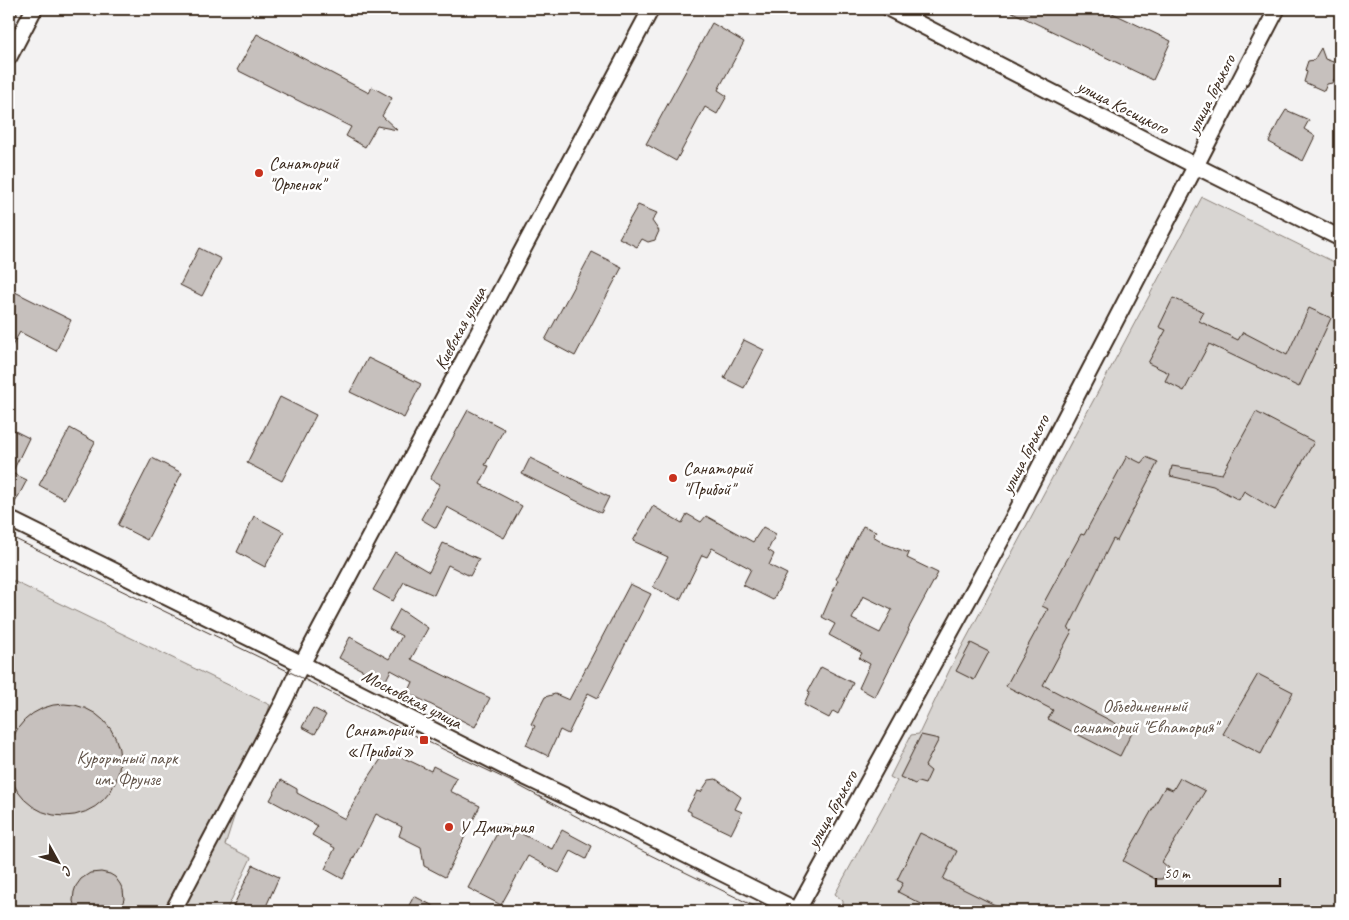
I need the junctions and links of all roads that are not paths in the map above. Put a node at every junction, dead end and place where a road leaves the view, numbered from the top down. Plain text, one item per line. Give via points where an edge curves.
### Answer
1 (34, 9) edge
2 (651, 9) edge
3 (890, 9) edge
4 (1277, 9) edge
5 (9, 57) edge
6 (1196, 166) junction
7 (1340, 238) edge
8 (9, 518) edge
9 (302, 664) junction
10 (173, 911) edge
11 (797, 911) edge

1 - 5 street
2 - 9 street, Киевская улица
3 - 6 street, улица Косицкого
4 - 6 street, улица Горького
6 - 7 street, улица Косицкого
6 - 11 street, улица Горького via 1010,524
8 - 9 street, Московская улица
9 - 10 street, Киевская улица
9 - 11 street, Московская улица

